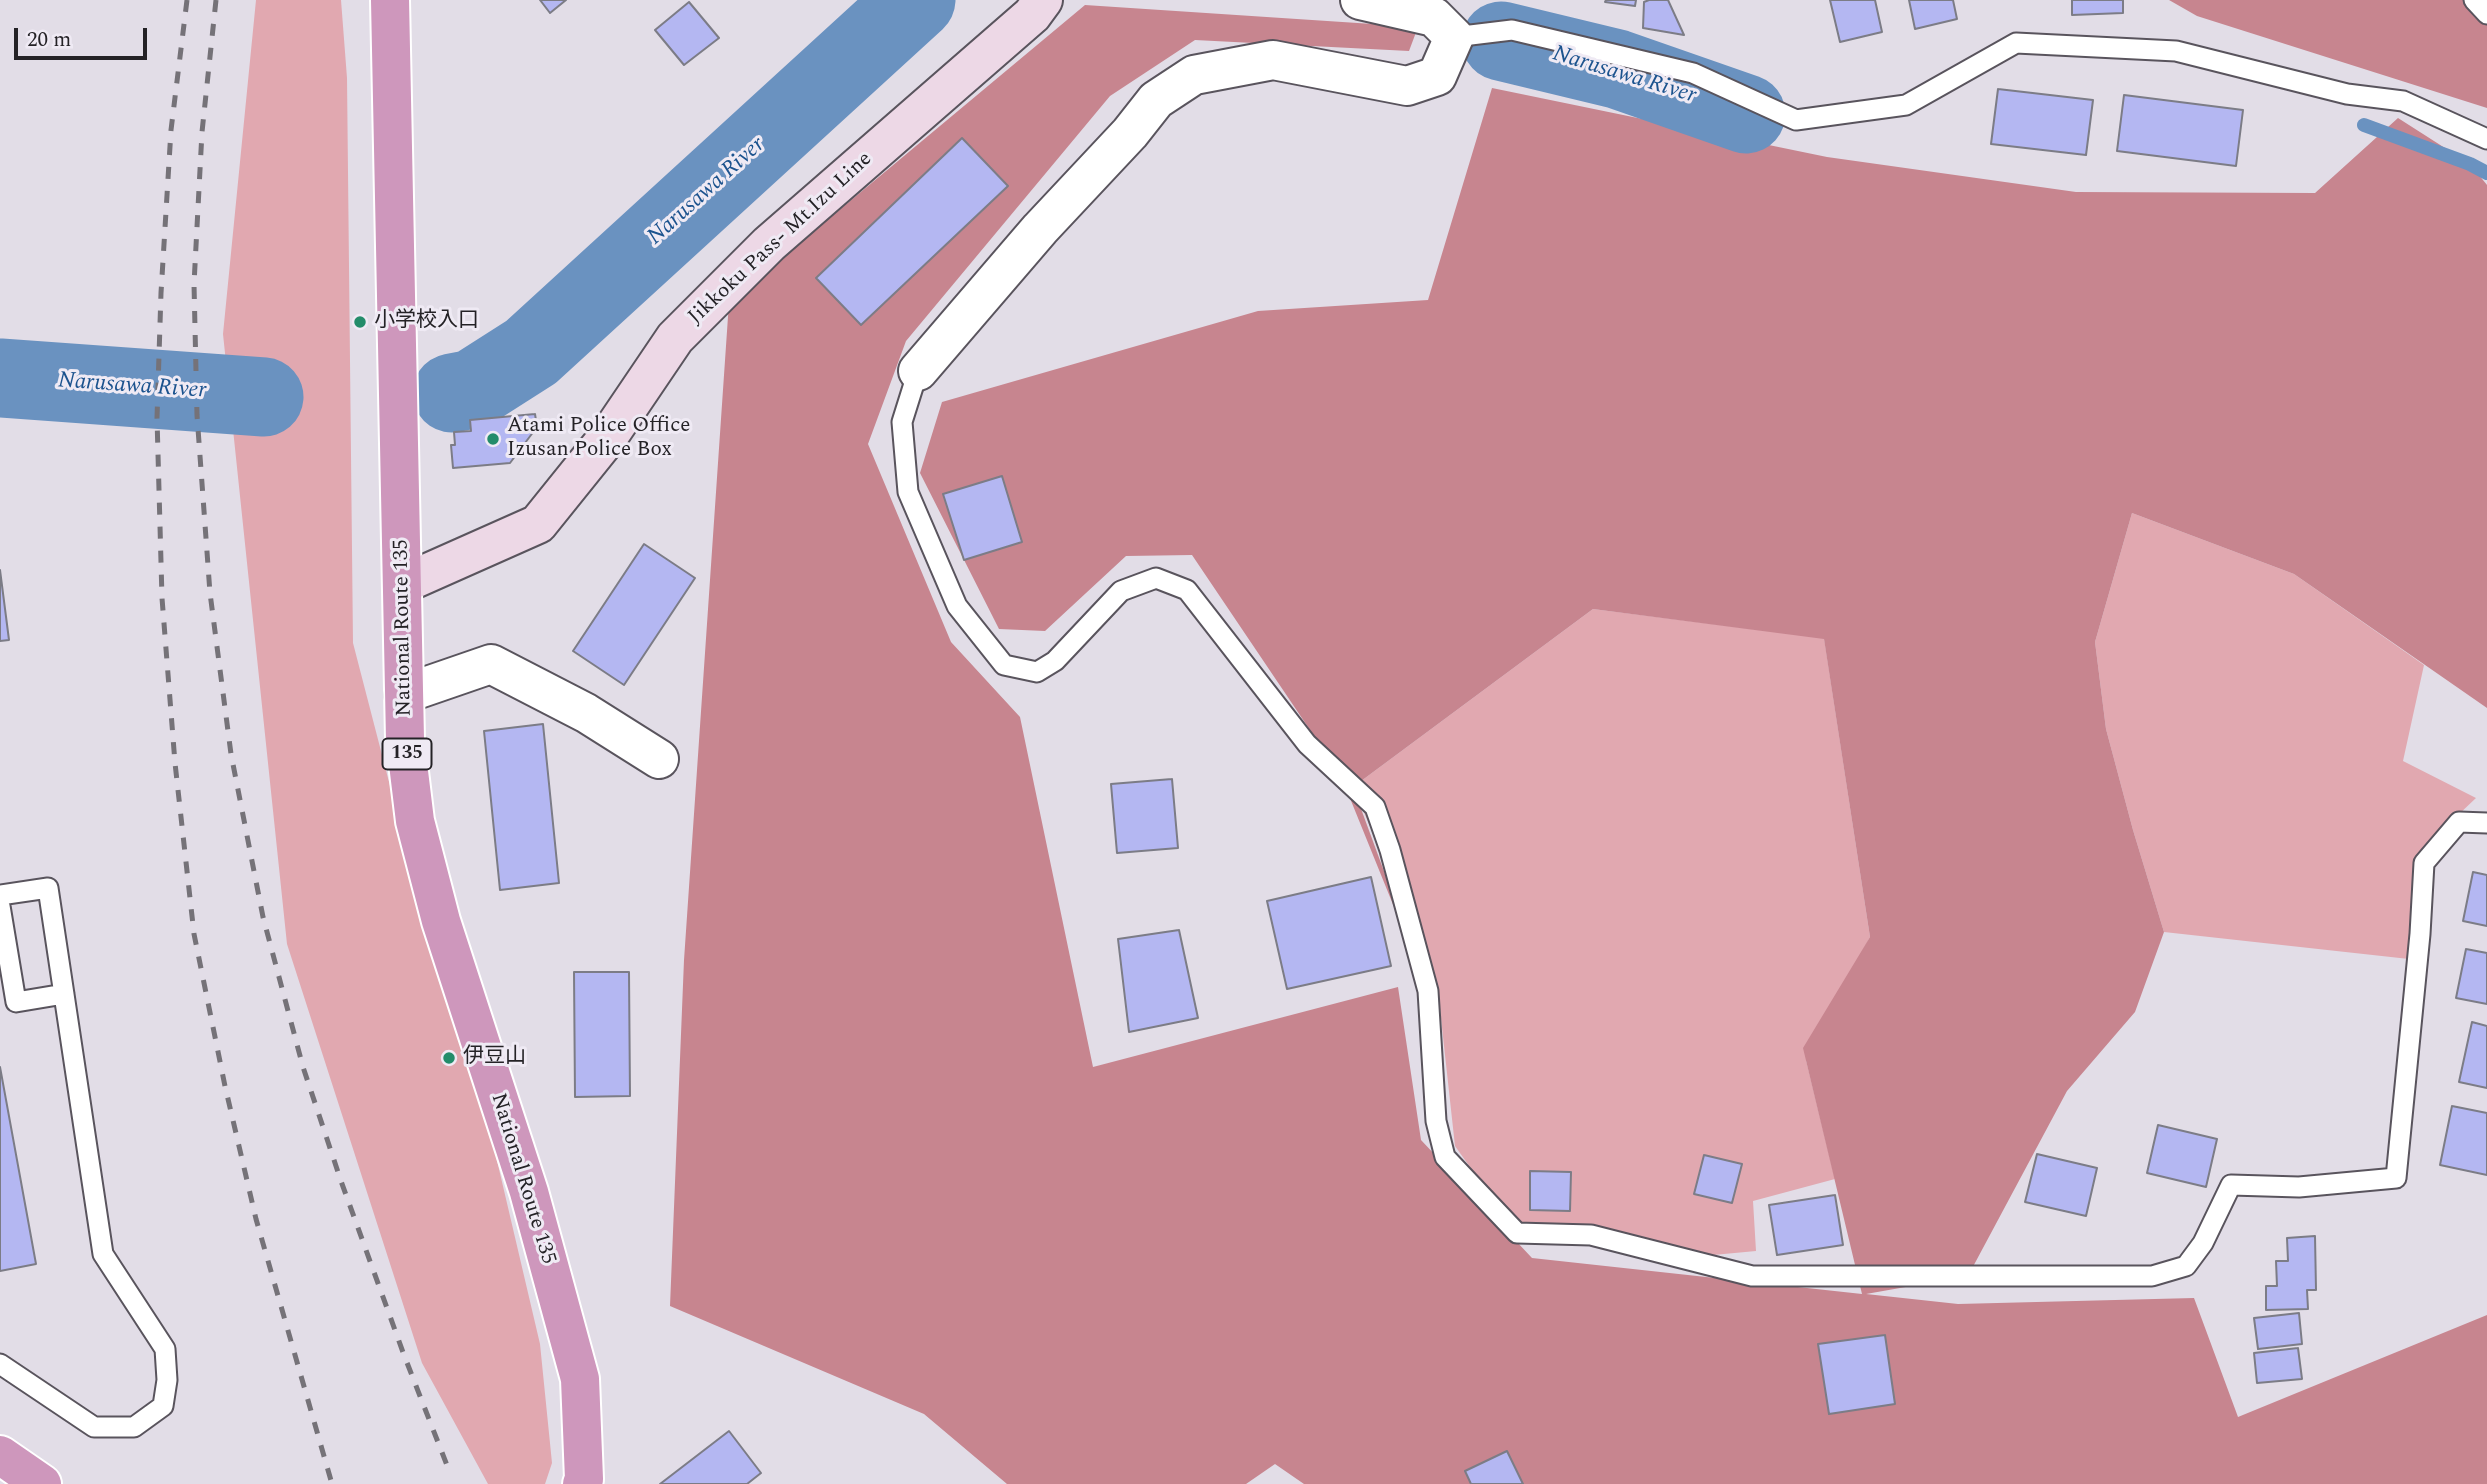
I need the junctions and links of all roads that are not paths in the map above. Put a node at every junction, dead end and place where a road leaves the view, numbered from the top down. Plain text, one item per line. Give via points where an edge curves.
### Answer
1 (390, 0) edge
2 (1043, 0) edge
3 (1360, 0) edge
4 (2474, 0) edge
5 (2487, 14) edge
6 (1454, 37) junction
7 (2487, 139) edge
8 (918, 372) joint
9 (403, 583) junction
10 (404, 694) junction
11 (659, 760) dead end
12 (2487, 823) edge
13 (0, 895) edge
14 (0, 906) edge
15 (64, 994) junction
16 (0, 1364) edge
17 (0, 1455) edge
18 (42, 1484) edge
19 (582, 1484) edge

1 - 9 highway, National Route 135 / 135
2 - 9 main road, Jikkoku Pass- Mt.Izu Line via 1032,15 769,244 675,338 608,437 538,524
3 - 6 street via 1434,17
4 - 5 lane
6 - 7 lane via 1512,30 1680,70 1796,120 1906,105 2016,43 2176,51 2347,94 2403,101
6 - 8 street via 1437,76 1408,86 1273,60 1194,75 1156,100
8 - 12 lane via 902,422 908,492 957,606 1004,665 1037,672 1055,661 1121,591 1156,578 1187,590 1307,744 1375,807 1428,991 1436,1121 1445,1157 1517,1233 1591,1235 1752,1276 2152,1276 2186,1266 2203,1243 2231,1185 2299,1187 2396,1178 2424,863 2459,822
9 - 10 highway, National Route 135 / 135
10 - 11 street via 491,664 586,713
10 - 19 highway, National Route 135 / 135 via 415,821 441,921 529,1192 580,1379
13 - 15 lane via 48,888
14 - 15 lane via 16,1002
15 - 16 lane via 103,1254 165,1349 163,1406 134,1427 94,1427
17 - 18 highway

